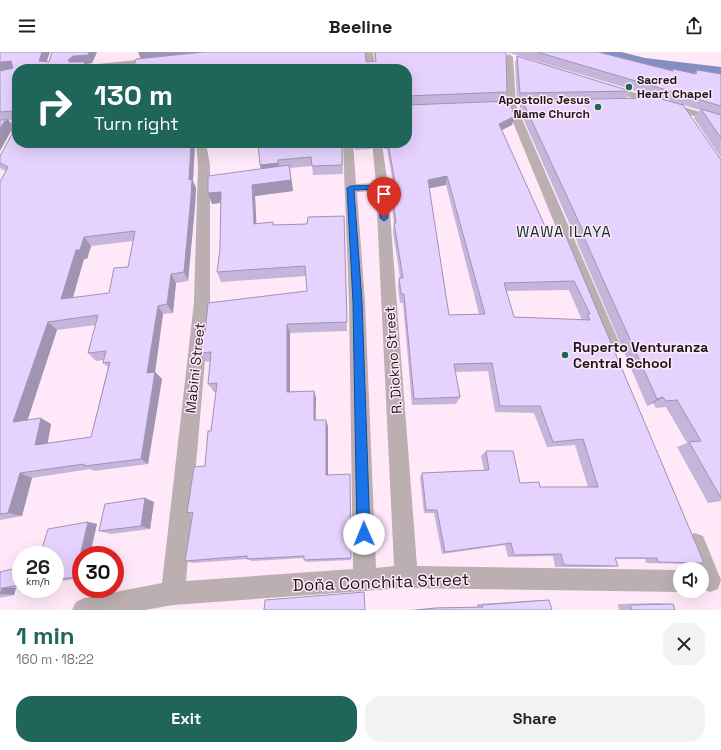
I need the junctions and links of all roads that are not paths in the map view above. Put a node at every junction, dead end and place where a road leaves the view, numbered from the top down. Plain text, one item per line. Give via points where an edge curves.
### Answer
1 (369, 52) edge
2 (507, 57) edge
3 (164, 60) edge
4 (126, 64) edge
5 (370, 64) edge
6 (599, 86) edge
7 (620, 102) edge
8 (651, 102) junction
9 (682, 111) junction
10 (721, 121) edge
11 (690, 124) edge
12 (202, 148) edge
13 (348, 148) edge
14 (378, 148) edge
15 (382, 187) junction
16 (351, 188) junction
17 (619, 362) edge
18 (689, 530) edge
19 (406, 577) junction
20 (365, 580) junction
21 (673, 581) edge
22 (711, 581) edge
23 (173, 593) junction
24 (84, 610) edge

1 - 5 street
2 - 17 street via 511,105
3 - 4 street
6 - 8 street
7 - 8 street
8 - 9 street
9 - 10 street
9 - 11 street
12 - 23 street, Mabini Street via 204,165 202,302
13 - 16 street
14 - 15 street, R. Diokno Street
15 - 16 street
15 - 19 street, R. Diokno Street
16 - 20 street via 358,302
18 - 22 street
19 - 20 street, Doña Conchita Street
19 - 21 street, Doña Conchita Street
20 - 23 street, Doña Conchita Street
23 - 24 street, Doña Conchita Street

